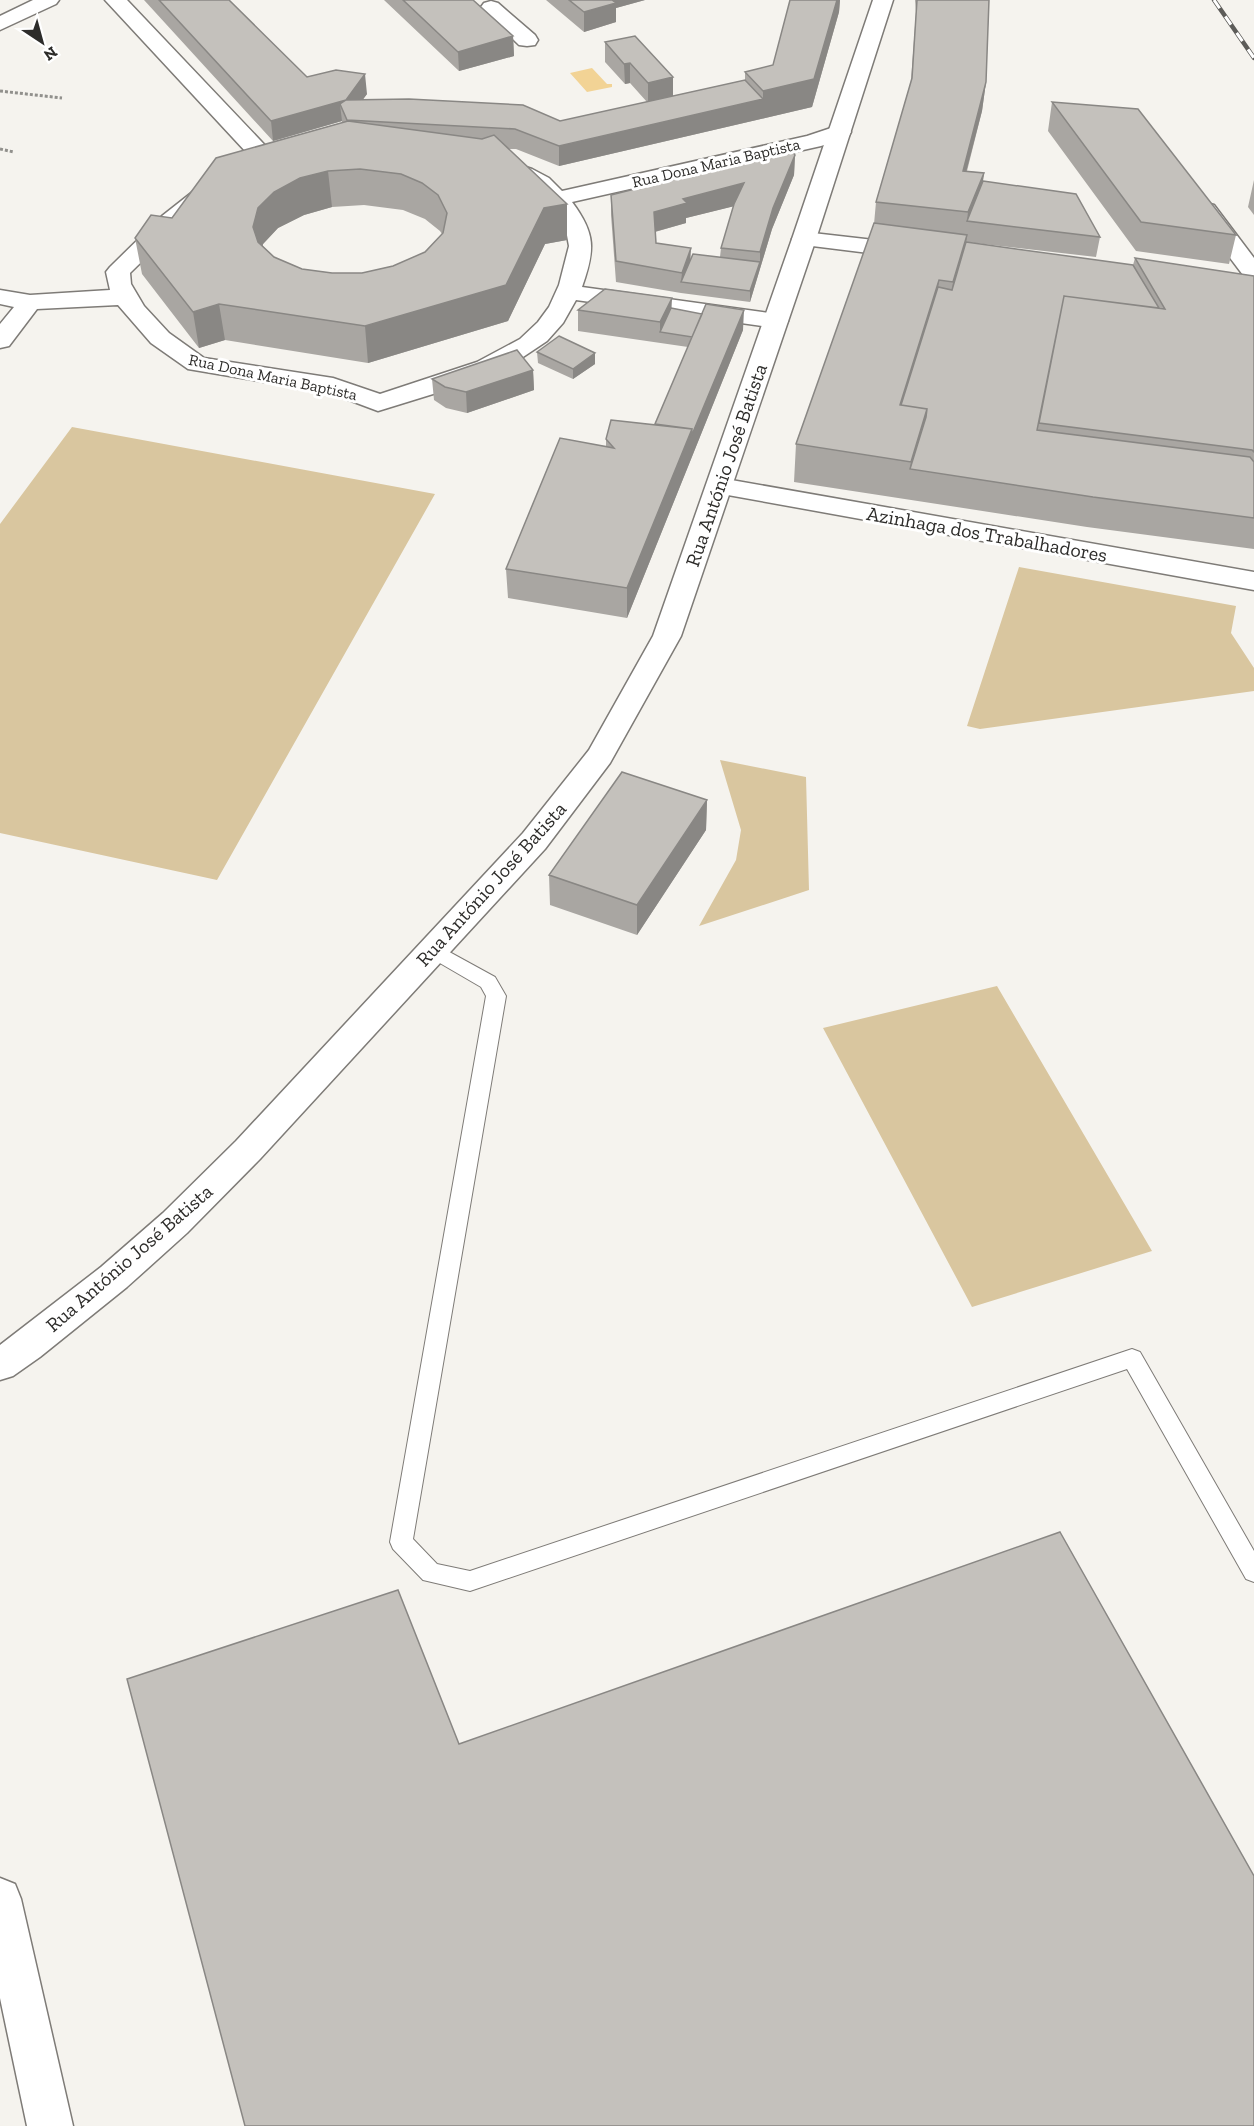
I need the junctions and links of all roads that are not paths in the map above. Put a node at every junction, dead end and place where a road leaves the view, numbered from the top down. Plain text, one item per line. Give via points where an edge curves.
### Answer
1 (49, 0) edge
2 (116, 0) edge
3 (516, 0) edge
4 (883, 0) edge
5 (487, 3) edge
6 (0, 24) edge
7 (527, 40) dead end
8 (840, 132) junction
9 (273, 167) junction
10 (1196, 196) edge
11 (556, 199) junction
12 (804, 239) junction
13 (933, 254) edge
14 (1250, 285) edge
15 (569, 292) junction
16 (0, 297) edge
17 (124, 297) junction
18 (30, 302) junction
19 (776, 321) junction
20 (0, 341) edge
21 (720, 486) junction
22 (1254, 581) edge
23 (433, 950) junction
24 (0, 1365) edge
25 (1254, 1572) edge
26 (0, 1899) edge
27 (50, 2126) edge

1 - 6 street
2 - 9 street
3 - 5 street
4 - 8 street, Rua António José Batista
5 - 7 street
8 - 11 street, Rua Dona Maria Baptista
8 - 12 street, Rua António José Batista
9 - 11 street, Rua Dona Maria Baptista via 341,148 411,153 515,170 540,182
9 - 17 street, Rua Dona Maria Baptista via 217,184 171,221 118,272 117,283
10 - 14 street
11 - 15 street, Rua Dona Maria Baptista via 581,236 580,259
12 - 13 street
12 - 19 street, Rua António José Batista
15 - 17 street, Rua Dona Maria Baptista via 556,318 519,351 494,364 378,403 333,386 197,364 182,357
15 - 19 street
16 - 18 street
17 - 18 street
18 - 20 street
19 - 21 street, Rua António José Batista
21 - 22 street, Azinhaga dos Trabalhadores
21 - 23 street, Rua António José Batista via 667,636 600,756 534,842
23 - 24 street, Rua António José Batista via 175,1223 114,1277
23 - 25 lane via 488,982 496,996 401,1542 431,1573 470,1581 1132,1358
26 - 27 street

